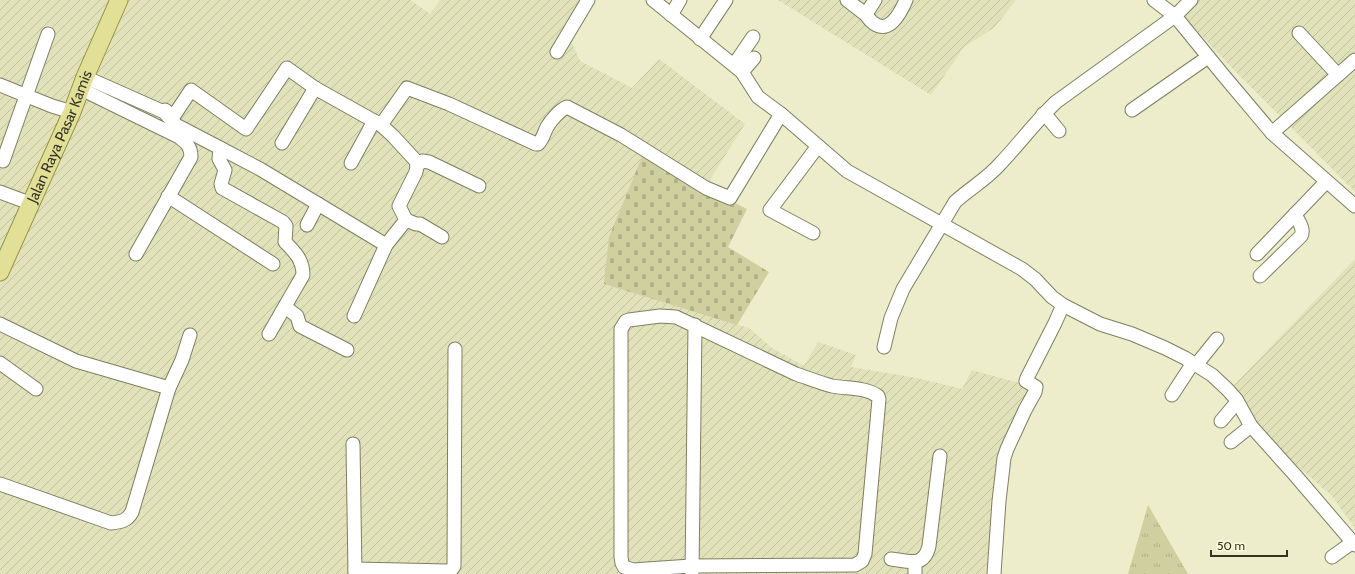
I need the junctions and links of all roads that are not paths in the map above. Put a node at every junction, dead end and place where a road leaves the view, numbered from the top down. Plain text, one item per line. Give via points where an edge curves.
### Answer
1 (119, 0) edge
2 (588, 0) edge
3 (653, 0) edge
4 (680, 0) edge
5 (726, 0) edge
6 (847, 0) edge
7 (875, 0) edge
8 (906, 0) edge
9 (1154, 0) edge
10 (1191, 0) edge
11 (866, 14) junction
12 (671, 15) junction
13 (1175, 16) junction
14 (1299, 33) dead end
15 (48, 34) dead end
16 (752, 37) dead end
17 (700, 39) junction
18 (557, 52) dead end
19 (1208, 57) junction
20 (754, 58) dead end
21 (1355, 60) edge
22 (738, 68) junction
23 (1338, 74) junction
24 (84, 81) junction
25 (0, 85) edge
26 (315, 88) junction
27 (26, 96) junction
28 (1132, 110) dead end
29 (72, 112) junction
30 (781, 114) junction
31 (1043, 114) junction
32 (378, 123) junction
33 (1059, 131) dead end
34 (1272, 133) junction
35 (282, 143) dead end
36 (818, 146) junction
37 (220, 148) junction
38 (3, 161) dead end
39 (352, 163) dead end
40 (417, 166) junction
41 (1326, 182) junction
42 (479, 186) dead end
43 (0, 192) edge
44 (168, 196) junction
45 (32, 204) junction
46 (318, 204) junction
47 (1355, 206) edge
48 (1295, 214) junction
49 (406, 220) junction
50 (941, 224) junction
51 (307, 225) dead end
52 (813, 234) dead end
53 (442, 237) dead end
54 (386, 245) junction
55 (136, 254) dead end
56 (1257, 254) dead end
57 (274, 264) dead end
58 (0, 272) edge
59 (1260, 276) dead end
60 (1063, 305) junction
61 (285, 307) junction
62 (354, 316) dead end
63 (0, 324) edge
64 (695, 325) junction
65 (0, 331) edge
66 (269, 334) dead end
67 (190, 335) dead end
68 (1217, 339) dead end
69 (884, 347) dead end
70 (455, 349) dead end
71 (347, 350) dead end
72 (0, 363) edge
73 (1194, 364) junction
74 (85, 371) dead end
75 (169, 388) junction
76 (36, 389) dead end
77 (1172, 395) dead end
78 (1237, 402) junction
79 (1221, 421) dead end
80 (1251, 426) junction
81 (1231, 442) dead end
82 (353, 444) dead end
83 (940, 456) dead end
84 (0, 484) edge
85 (1354, 543) edge
86 (1332, 557) dead end
87 (891, 559) dead end
88 (915, 568) edge
89 (691, 570) edge
90 (355, 572) edge
91 (994, 574) edge

1 - 24 main road, Jalan Raya Pasar Kamis
2 - 18 street
3 - 12 street
4 - 12 street
5 - 17 street
6 - 11 street
7 - 11 street
8 - 11 street via 891,24 887,26 877,25
9 - 13 street
10 - 13 street
12 - 17 street
13 - 19 street
13 - 31 street
14 - 23 street
15 - 27 street
16 - 22 street
17 - 22 street
19 - 28 street
19 - 34 street
20 - 22 street
21 - 23 street
22 - 30 street via 758,97
23 - 34 street
24 - 26 street via 166,111 173,117 191,90 246,129 287,68
24 - 29 main road, Jalan Raya Pasar Kamis
24 - 37 street via 164,112 176,124
24 - 44 street via 179,137 189,146 191,157
25 - 27 street
26 - 32 street
26 - 35 street
27 - 29 street
27 - 38 street
29 - 45 main road, Jalan Raya Pasar Kamis
30 - 32 street via 730,198 706,188 621,135 567,107 554,118 538,144 407,88
30 - 36 street
31 - 33 street
31 - 50 street via 995,170 955,202
32 - 39 street
32 - 40 street via 408,152
34 - 41 street
36 - 50 street via 847,171
36 - 52 street via 770,210
37 - 46 street
37 - 61 street via 219,159 225,170 222,188 286,226 285,242 294,250 303,275
40 - 42 street via 422,161 429,162
40 - 49 street via 399,206
41 - 47 street
41 - 48 street
43 - 45 street
44 - 55 street
44 - 57 street
45 - 58 main road, Jalan Raya Pasar Kamis
46 - 51 street
46 - 54 street
48 - 56 street
48 - 59 street via 1303,229 1302,236
49 - 53 street via 420,224
49 - 54 street
50 - 60 street via 1022,269
50 - 69 street via 903,289 891,318
54 - 62 street
60 - 73 street via 1100,324 1165,348
60 - 91 street via 1027,378 1026,382 1036,387 1036,392 1025,410 1004,458
61 - 66 street
61 - 71 street via 298,316 300,326
63 - 75 street via 76,361
64 - 89 street
64 - 89 street via 676,317 660,316 634,318 626,322 621,329 622,563 624,567 633,570
64 - 89 street via 796,374 832,386 869,392 879,399 865,554 862,561 855,565
65 - 74 street
67 - 75 street
68 - 73 street
70 - 90 street via 454,566 448,571
72 - 76 street
73 - 77 street
73 - 78 street via 1212,375
75 - 84 street via 132,512 124,521 111,522
78 - 79 street
78 - 80 street
80 - 81 street
80 - 85 street
82 - 90 street
83 - 88 street via 928,553
85 - 86 street
87 - 88 street

